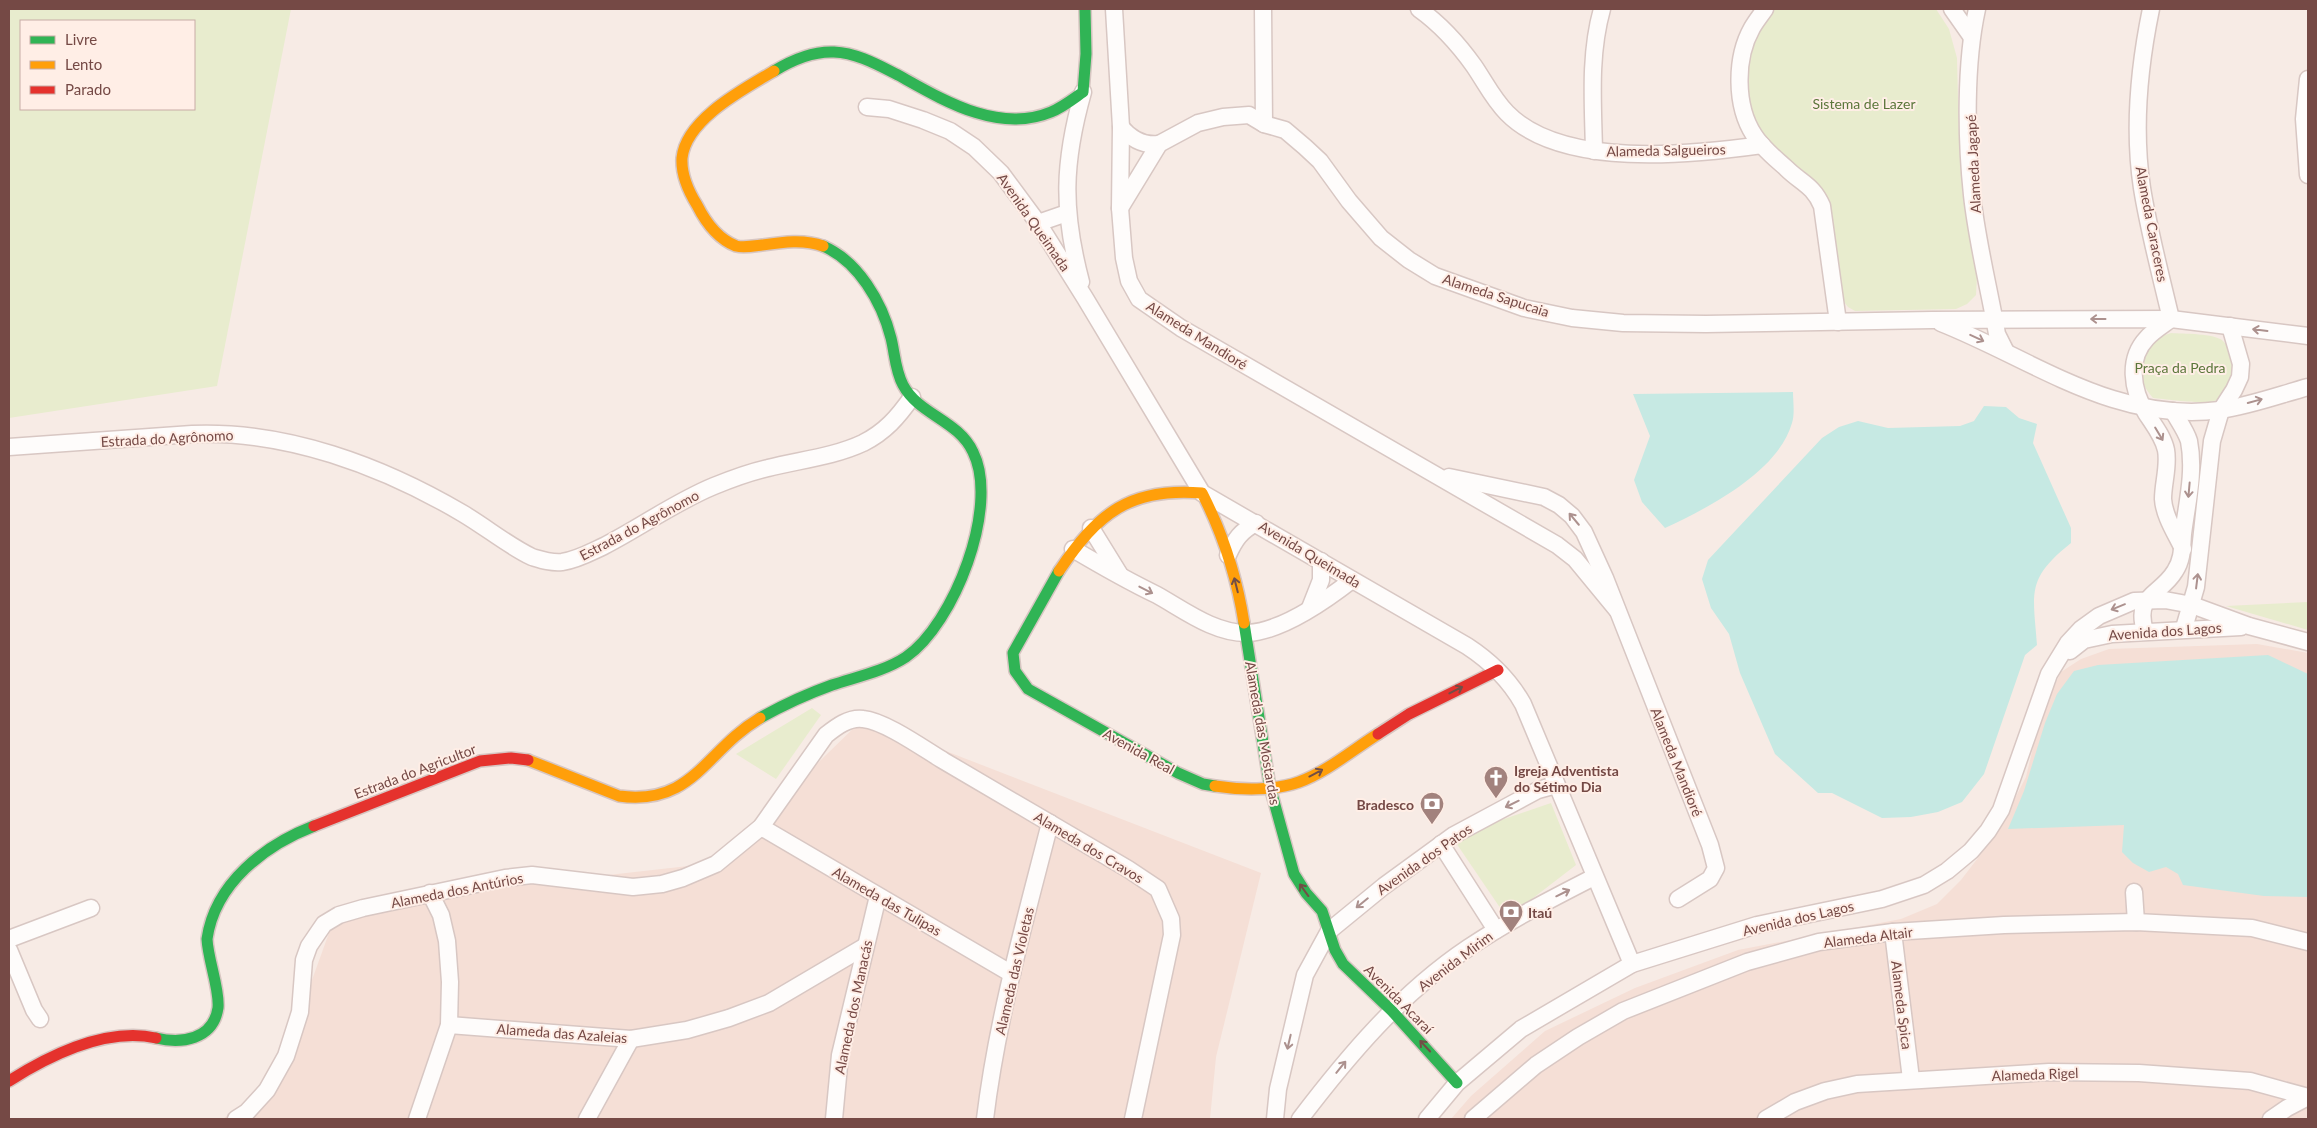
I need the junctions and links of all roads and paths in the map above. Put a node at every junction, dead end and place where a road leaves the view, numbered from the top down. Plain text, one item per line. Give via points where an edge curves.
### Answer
1 (1085, 9) edge
2 (1114, 9) edge
3 (1262, 9) edge
4 (1602, 9) edge
5 (1765, 9) edge
6 (1952, 9) edge
7 (1978, 9) edge
8 (2151, 9) edge
9 (1424, 10) edge
10 (1972, 36) junction
11 (2308, 79) edge
12 (1083, 92) junction
13 (867, 107) dead end
14 (1264, 124) junction
15 (1121, 127) junction
16 (1160, 144) junction
17 (1762, 145) junction
18 (1594, 151) junction
19 (2308, 175) edge
20 (1120, 208) junction
21 (1067, 213) junction
22 (1038, 223) junction
23 (1085, 298) junction
24 (1994, 319) junction
25 (2171, 319) junction
26 (1932, 320) junction
27 (1838, 322) junction
28 (2230, 326) junction
29 (2308, 336) edge
30 (2006, 352) junction
31 (2308, 387) edge
32 (912, 397) junction
33 (2143, 408) junction
34 (2221, 410) junction
35 (2173, 411) junction
36 (9, 447) edge
37 (1182, 456) junction
38 (2190, 459) junction
39 (2209, 461) junction
40 (1432, 473) junction
41 (1499, 488) junction
42 (1163, 492) junction
43 (1202, 493) junction
44 (1491, 507) junction
45 (1256, 523) junction
46 (1090, 528) junction
47 (2202, 537) junction
48 (2183, 543) junction
49 (1591, 546) junction
50 (1073, 549) junction
51 (1228, 555) junction
52 (1575, 560) junction
53 (1321, 561) junction
54 (1123, 578) junction
55 (1352, 580) junction
56 (2148, 599) junction
57 (2192, 605) junction
58 (1310, 608) junction
59 (1242, 610) junction
60 (1617, 610) junction
61 (1208, 624) junction
62 (2248, 626) junction
63 (1274, 627) junction
64 (2184, 628) junction
65 (2145, 631) junction
66 (1246, 633) junction
67 (2308, 642) edge
68 (2058, 660) junction
69 (1498, 670) junction
70 (837, 726) joint
71 (1556, 785) junction
72 (1270, 787) junction
73 (1050, 823) junction
74 (761, 827) junction
75 (1441, 844) junction
76 (1594, 877) junction
77 (2134, 892) dead end
78 (430, 893) junction
79 (878, 896) junction
80 (1678, 899) dead end
81 (91, 908) dead end
82 (2136, 922) junction
83 (1329, 930) junction
84 (1496, 930) junction
85 (1893, 932) junction
86 (9, 939) edge
87 (2308, 942) edge
88 (864, 947) junction
89 (9, 950) edge
90 (1632, 964) junction
91 (1012, 974) junction
92 (1392, 1011) junction
93 (40, 1019) dead end
94 (449, 1025) junction
95 (631, 1039) junction
96 (1911, 1079) junction
97 (9, 1081) edge
98 (1457, 1083) junction
99 (2308, 1097) edge
100 (236, 1119) edge
101 (417, 1119) edge
102 (587, 1119) edge
103 (834, 1119) edge
104 (985, 1119) edge
105 (1133, 1119) edge
106 (1275, 1119) edge
107 (1300, 1119) edge
108 (1427, 1119) edge
109 (1473, 1119) edge
110 (1766, 1119) edge
111 (2272, 1119) edge

1 - 12 street
2 - 15 street, Alameda Mandioré
3 - 14 street
4 - 18 street via 1596,29 1593,61
5 - 17 street via 1751,29 1740,78 1746,121
6 - 10 street
7 - 10 street, Alameda Jagapé
8 - 25 street, Alameda Caraceres via 2140,81 2138,144 2142,188
9 - 18 street, Alameda Salgueiros via 1469,60 1494,99 1520,124 1556,142
10 - 24 street, Alameda Jagapé via 1969,150 1972,195
11 - 19 street via 2304,119
12 - 21 street, Avenida Queimada via 1067,164
12 - 32 street, Estrada do Agricultor via 1052,112 1016,119 999,118 929,94 857,55 828,52 805,56 776,70 704,119 686,148 684,173 701,212 724,240 745,246 807,240 826,246 849,264 869,290 885,320 900,380
13 - 22 street, Avenida Queimada via 889,109 923,120 974,147 1001,174
14 - 16 street, Alameda Sapucaia via 1249,115 1223,117 1198,123
14 - 27 street, Alameda Sapucaia via 1285,130 1320,161 1348,201 1381,238 1409,260 1435,276 1524,308 1572,318 1623,323
15 - 16 street via 1138,142
15 - 20 street, Alameda Mandioré
16 - 20 street, Alameda Sapucaia
17 - 18 street, Alameda Salgueiros via 1712,152 1625,154
17 - 27 street via 1818,196
20 - 40 street, Alameda Mandioré via 1125,266 1139,299 1181,328
21 - 22 street
21 - 23 street, Avenida Queimada
22 - 23 street, Avenida Queimada
23 - 37 street, Avenida Queimada
25 -> 24 street, Alameda Sapucaia
24 - 26 street, Alameda Sapucaia
24 - 30 street, Alameda Jagapé
25 - 28 street
25 - 33 street via 2147,337 2134,360 2135,390
26 - 27 street, Alameda Sapucaia
26 -> 30 street
29 -> 28 street
28 - 34 street via 2241,364 2240,377
30 - 33 street via 2073,386
34 -> 31 street
32 - 36 street, Estrada do Agrônomo via 897,419 862,443 845,451 766,468 714,486 614,541 563,562 532,557 423,492 369,468 253,435 192,434
32 - 97 street, Estrada do Agricultor via 961,432 975,456 982,484 979,525 962,575 938,620 913,652 876,670 819,689 760,718 723,746 695,777 679,789 665,794 648,798 614,797 543,764 503,758 480,761 290,835 250,863 209,924 208,952 218,1007 206,1031 180,1042 137,1035 95,1041 27,1069
33 - 35 street
33 -> 48 street via 2164,443 2163,500
34 - 35 street
34 - 39 street
35 - 38 street via 2188,440
37 - 42 street via 1175,484
37 - 43 street, Avenida Queimada
38 - 39 street via 2203,463
38 -> 48 street
39 - 47 street
40 - 41 street, Alameda Mandioré
40 - 44 street, Alameda Mandioré
41 - 44 street
49 -> 41 street, Alameda Mandioré via 1572,516 1559,505 1544,497
42 - 43 street, Avenida Real
42 - 46 street, Avenida Real via 1141,496 1119,506
43 - 45 street, Avenida Queimada
43 - 51 street, Alameda das Mostardas via 1217,522
44 - 52 street, Alameda Mandioré via 1557,545
45 - 51 street via 1241,532
45 - 53 street, Avenida Queimada
46 - 50 street, Avenida Real
46 - 54 street
47 - 48 street via 2194,534
57 -> 47 street
48 - 56 street via 2176,571
49 - 52 street via 1585,555
49 - 60 street, Alameda Mandioré
50 - 54 street
50 - 72 street, Avenida Real via 1013,653 1012,662 1019,679 1028,689 1178,773 1204,784 1230,788
59 -> 51 street, Alameda das Mostardas
52 - 60 street, Alameda Mandioré
53 - 55 street, Avenida Queimada
53 - 58 street via 1321,580
54 -> 61 street
55 - 58 street
55 - 69 street, Avenida Queimada via 1467,646
56 - 57 street, Avenida dos Lagos
56 - 65 street via 2141,611
56 -> 68 street, Avenida dos Lagos via 2098,616 2068,643
57 - 62 street, Avenida dos Lagos
57 - 64 street
58 - 63 street
59 - 61 street
59 - 63 street via 1261,623
59 - 66 street, Alameda das Mostardas
60 - 80 street, Alameda Mandioré via 1710,845 1716,868 1710,879
61 - 66 street
62 - 64 street, Avenida dos Lagos
62 - 67 street, Avenida dos Lagos
63 - 66 street
64 - 65 street, Avenida dos Lagos
65 - 68 street, Avenida dos Lagos via 2084,640
66 - 72 street, Alameda das Mostardas
68 - 90 street, Avenida dos Lagos via 2036,706 2001,810 1971,851 1947,872 1924,885 1882,899 1757,925
69 - 71 street, Avenida Queimada via 1513,685 1524,704
72 -> 69 street, Avenida Real via 1299,782 1410,714
70 - 73 street, Alameda dos Cravos via 862,719 878,723
70 - 74 street, Alameda dos Antúrios via 814,750
71 -> 75 street, Avenida dos Patos via 1538,790 1490,814
71 - 76 street
83 -> 72 street, Alameda das Mostardas via 1322,911 1294,874
73 - 91 street, Alameda das Violetas
73 - 105 street, Alameda dos Cravos via 1158,889 1171,919 1170,954
74 - 78 street, Alameda dos Antúrios via 716,864 662,884 633,887 532,875
74 - 79 street, Alameda das Tulipas
75 -> 83 street, Avenida dos Patos
75 - 84 street
84 -> 76 street, Avenida Mirim
76 - 90 street
77 - 82 street
78 - 94 street via 441,915 447,940
78 - 100 street, Alameda dos Antúrios via 339,915 324,924 308,946 300,1012 286,1056 267,1090
79 - 88 street, Alameda dos Manacás
79 - 91 street, Alameda das Tulipas
81 - 86 street
82 - 85 street, Alameda Altair
82 - 87 street, Alameda Altair via 2252,928
83 - 92 street, Avenida Acaraí via 1343,964
83 -> 106 street, Avenida dos Patos via 1305,974 1278,1089
84 - 92 street, Avenida Mirim via 1452,960
85 - 96 street, Alameda Spica
85 - 109 street, Alameda Altair via 1819,942 1747,962 1623,1011 1536,1065
88 - 95 street, Alameda das Azaleias via 769,1002 687,1030
88 - 103 street, Alameda dos Manacás via 840,1055
89 - 93 street
90 - 98 street, Avenida dos Lagos via 1521,1029
91 - 104 street, Alameda das Violetas
98 -> 92 street, Avenida Acaraí
107 -> 92 street, Avenida Mirim via 1343,1063
94 - 95 street, Alameda das Azaleias
94 - 101 street
95 - 102 street
96 - 99 street, Alameda Rigel via 2049,1072 2139,1073 2250,1081
96 - 110 street, Alameda Rigel via 1857,1084 1825,1091 1795,1102
98 - 108 street, Avenida dos Lagos
99 - 111 street

